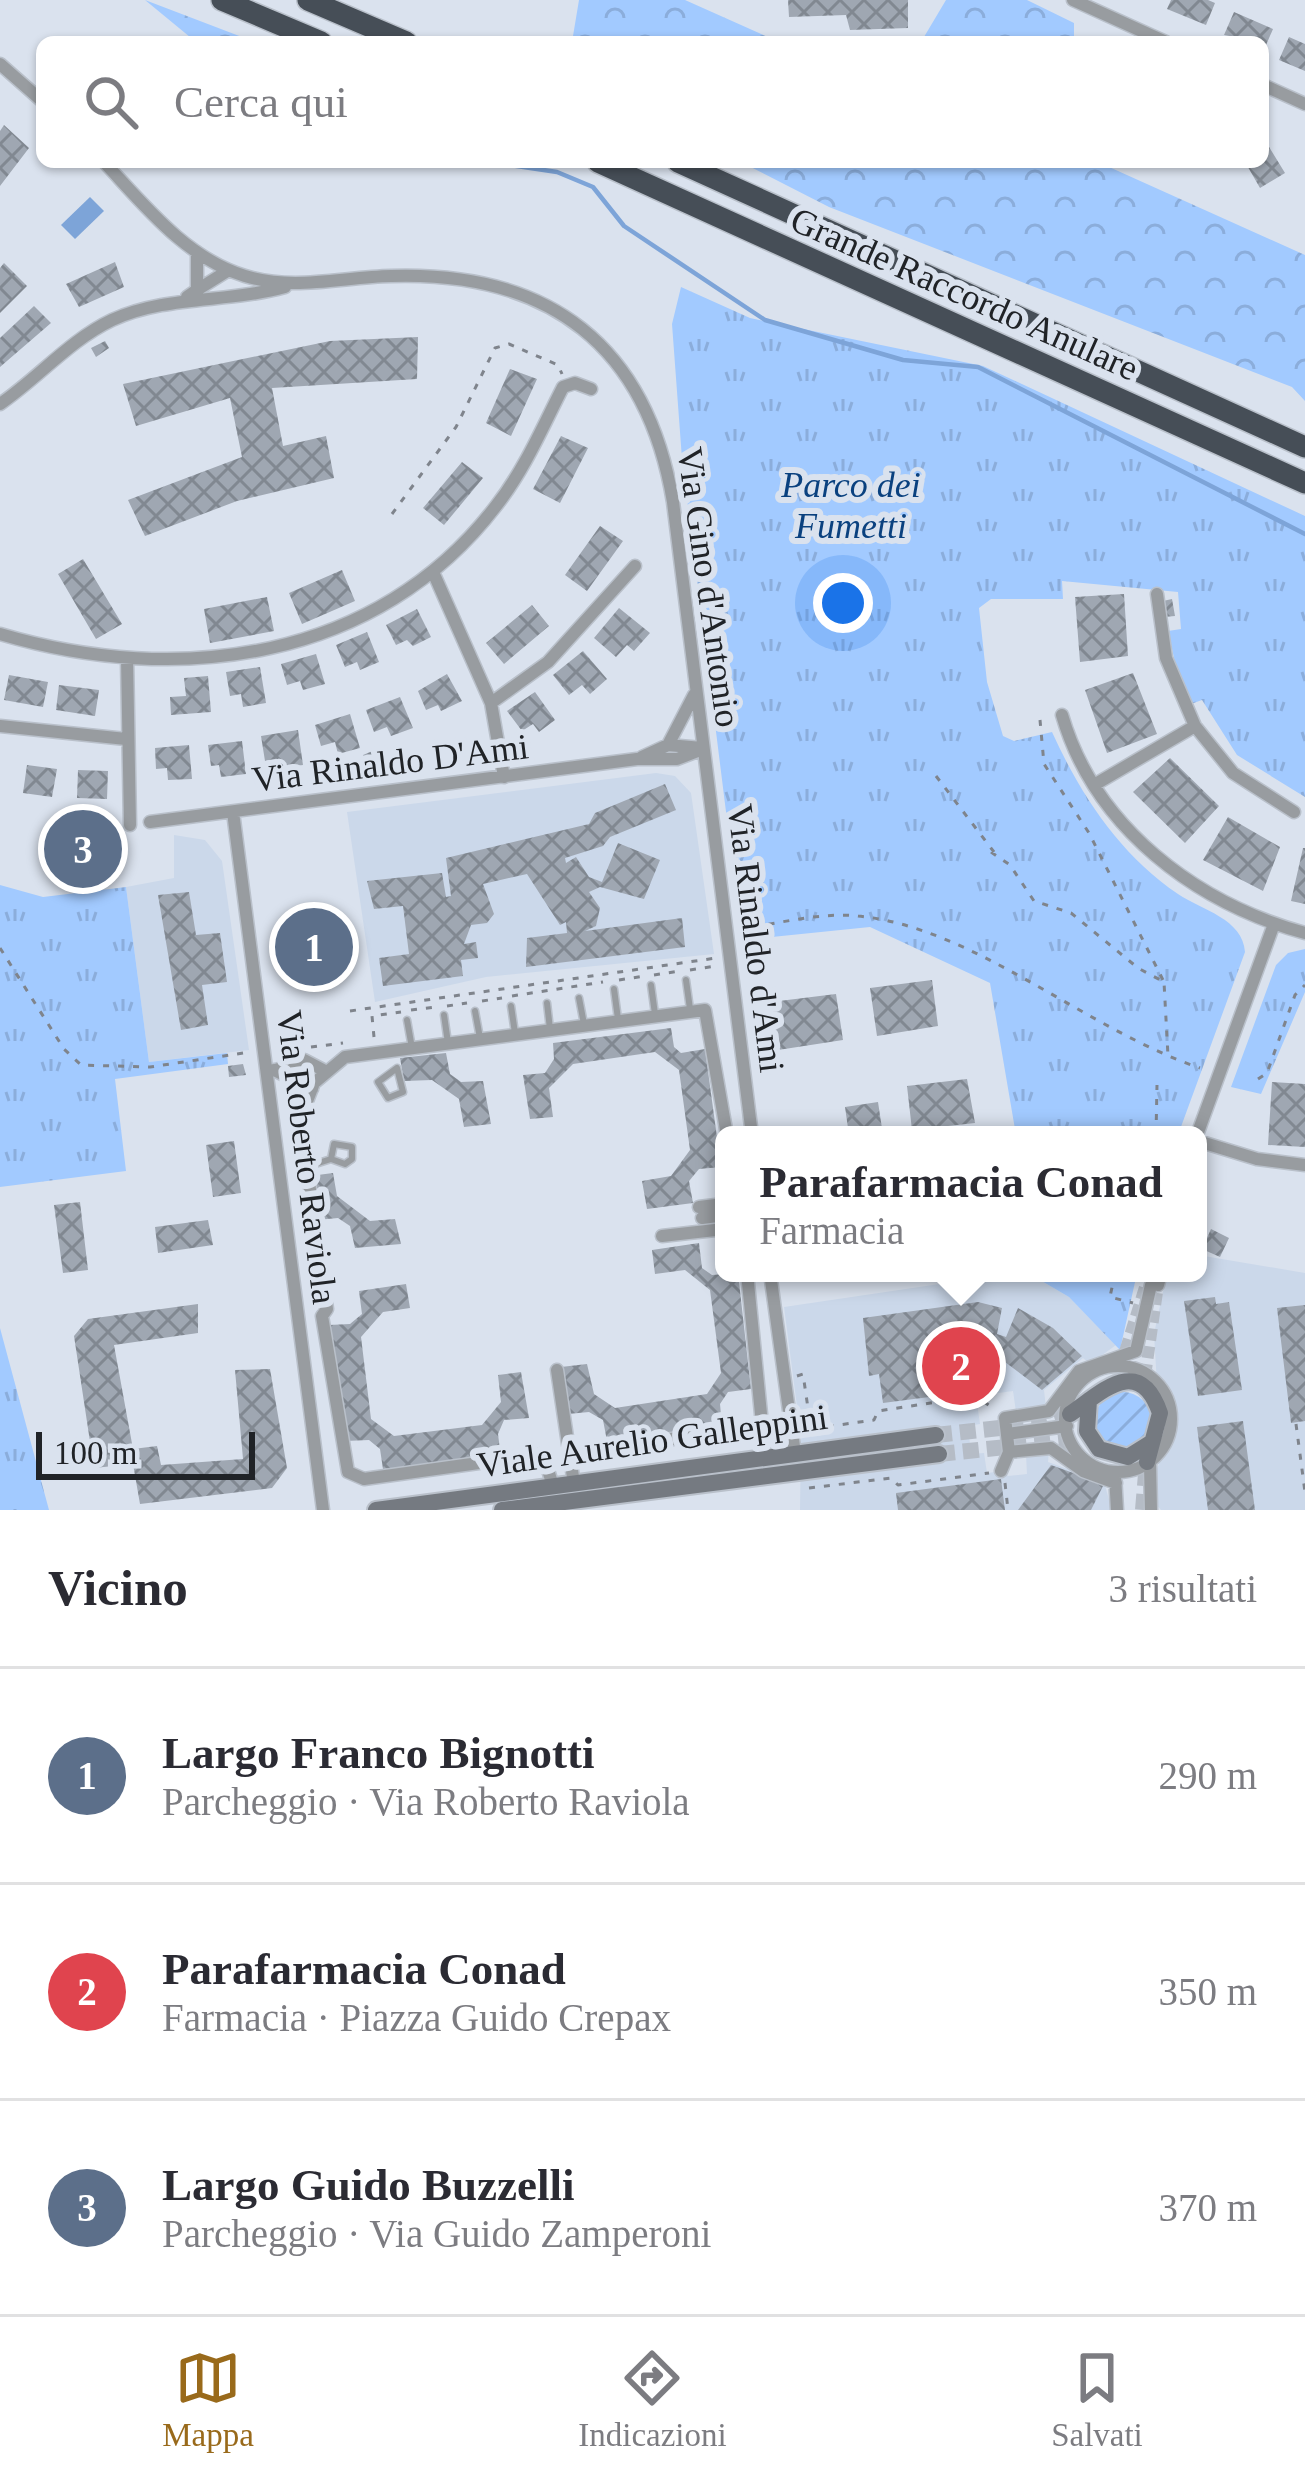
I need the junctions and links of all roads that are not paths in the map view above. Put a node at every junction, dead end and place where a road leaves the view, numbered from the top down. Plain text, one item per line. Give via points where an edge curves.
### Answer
1 (222, 0) edge
2 (308, 0) edge
3 (1073, 0) edge
4 (307, 36) edge
5 (392, 36) edge
6 (1153, 36) edge
7 (0, 64) edge
8 (1269, 89) edge
9 (36, 96) edge
10 (1305, 104) edge
11 (110, 168) edge
12 (611, 168) edge
13 (691, 168) edge
14 (196, 251) junction
15 (230, 270) junction
16 (293, 284) junction
17 (197, 290) junction
18 (215, 298) junction
19 (181, 300) junction
20 (591, 389) dead end
21 (0, 404) edge
22 (1305, 447) edge
23 (1305, 483) edge
24 (635, 566) dead end
25 (434, 572) junction
26 (1157, 593) dead end
27 (0, 634) edge
28 (127, 658) junction
29 (697, 688) junction
30 (491, 703) junction
31 (1062, 715) dead end
32 (0, 726) edge
33 (1195, 726) junction
34 (126, 739) junction
35 (668, 745) junction
36 (703, 749) junction
37 (637, 759) junction
38 (670, 760) junction
39 (504, 777) junction
40 (707, 784) junction
41 (1094, 785) junction
42 (233, 812) junction
43 (1294, 812) dead end
44 (151, 822) dead end
45 (130, 825) dead end
46 (1274, 924) junction
47 (1305, 933) edge
48 (686, 980) dead end
49 (651, 985) dead end
50 (614, 989) dead end
51 (579, 998) dead end
52 (547, 1003) dead end
53 (511, 1006) dead end
54 (690, 1009) junction
55 (475, 1011) dead end
56 (655, 1014) junction
57 (444, 1015) dead end
58 (618, 1019) junction
59 (407, 1020) dead end
60 (584, 1024) junction
61 (550, 1028) junction
62 (514, 1034) junction
63 (480, 1038) junction
64 (448, 1043) junction
65 (412, 1048) junction
66 (396, 1050) junction
67 (397, 1068) junction
68 (272, 1070) junction
69 (327, 1072) junction
70 (312, 1089) junction
71 (727, 1126) edge
72 (751, 1126) edge
73 (1202, 1126) edge
74 (1207, 1141) edge
75 (331, 1159) junction
76 (1305, 1165) edge
77 (306, 1168) junction
78 (715, 1207) edge
79 (715, 1214) edge
80 (715, 1230) edge
81 (662, 1236) dead end
82 (748, 1282) edge
83 (771, 1282) edge
84 (1152, 1282) edge
85 (1136, 1351) junction
86 (1120, 1368) tunnel mouth
87 (557, 1370) dead end
88 (1147, 1380) junction
89 (1107, 1384) junction
90 (1089, 1400) junction
91 (1075, 1429) junction
92 (1006, 1434) junction
93 (1155, 1437) junction
94 (1009, 1452) junction
95 (1105, 1452) junction
96 (795, 1454) junction
97 (570, 1456) junction
98 (1149, 1463) junction
99 (1001, 1471) road end
100 (1114, 1476) junction
101 (574, 1484) junction
102 (553, 1486) junction
103 (323, 1510) edge
104 (376, 1510) edge
105 (502, 1510) edge
106 (1117, 1510) edge
107 (1150, 1510) edge

1 - 4 highway
2 - 5 highway
3 - 6 street
7 - 9 street
8 - 10 street
11 - 14 street
12 - 23 highway, Grande Raccordo Anulare
13 - 22 highway, Grande Raccordo Anulare
14 - 15 street
14 - 17 street
15 - 16 street
15 - 17 street
15 - 18 street
16 - 18 street
16 - 29 street, Via Gino d'Antonio via 399,276 483,281 558,311 610,353 643,399 664,454
17 - 19 street
18 - 19 street
19 - 21 street via 97,328
20 - 25 street via 567,384 503,497
24 - 30 street via 548,662
25 - 28 street via 357,620 293,645 214,660
25 - 30 street
26 - 33 street via 1166,658
27 - 28 street
28 - 34 street
29 - 35 street
29 - 36 street, Via Gino d'Antonio
30 - 39 street
31 - 41 street
32 - 34 street
33 - 41 street
33 - 43 street via 1233,773
34 - 45 street
35 - 36 street
35 - 37 street, Via Rinaldo D'Ami
36 - 38 street, Via Rinaldo D'Ami
36 - 40 street, Via Rinaldo d'Ami
37 - 38 street, Via Rinaldo D'Ami
37 - 39 street, Via Rinaldo D'Ami
38 - 40 street, Via Rinaldo D'Ami
39 - 42 street, Via Rinaldo D'Ami
40 - 72 street, Via Rinaldo d'Ami
41 - 46 street via 1177,874
42 - 44 street, Via Rinaldo D'Ami
42 - 68 street, Via Roberto Raviola
46 - 47 street
46 - 73 street
48 - 54 lane
49 - 56 lane
50 - 58 lane
51 - 60 lane
52 - 61 lane
53 - 62 lane
54 - 56 street
54 - 71 street via 709,1016
55 - 63 lane
56 - 58 street
57 - 64 lane
58 - 60 street
59 - 65 lane
60 - 61 street
61 - 62 street
62 - 63 street
63 - 64 street
64 - 65 street
65 - 66 street
66 - 67 lane
66 - 69 street via 345,1057
67 - 67 lane via 404,1093 388,1098 377,1082
68 - 69 street via 304,1060
68 - 70 street
68 - 103 street, Via Roberto Raviola
69 - 70 street
70 - 77 street via 300,1119
74 - 76 street
75 - 75 lane via 349,1162 352,1147 334,1144
75 - 77 lane
77 - 102 street via 348,1472 364,1479 543,1454
78 - 79 street via 700,1213
80 - 81 street
82 - 97 street via 763,1424
83 - 96 street
84 - 85 street
85 - 88 street
85 - 92 street via 1079,1371 1049,1412 1005,1418
86 - 89 street
87 - 97 street
88 - 89 street
88 - 91 street via 1120,1365 1088,1373 1073,1392
88 - 93 street via 1160,1413
88 - 98 street via 1166,1399 1170,1424
89 - 90 street
90 - 91 street
90 - 91 street
91 - 92 street
91 - 95 street
91 - 100 street via 1084,1461
92 - 94 street
93 - 95 street via 1133,1455
93 - 98 street
94 - 99 street
94 - 100 street via 1060,1450 1083,1471
95 - 100 street
96 - 101 street, Viale Aurelio Galleppini
96 - 105 street, Viale Aurelio Galleppini via 937,1444
97 - 101 street
98 - 100 street
98 - 107 street
100 - 106 street
101 - 102 street, Viale Aurelio Galleppini
102 - 104 street, Viale Aurelio Galleppini

